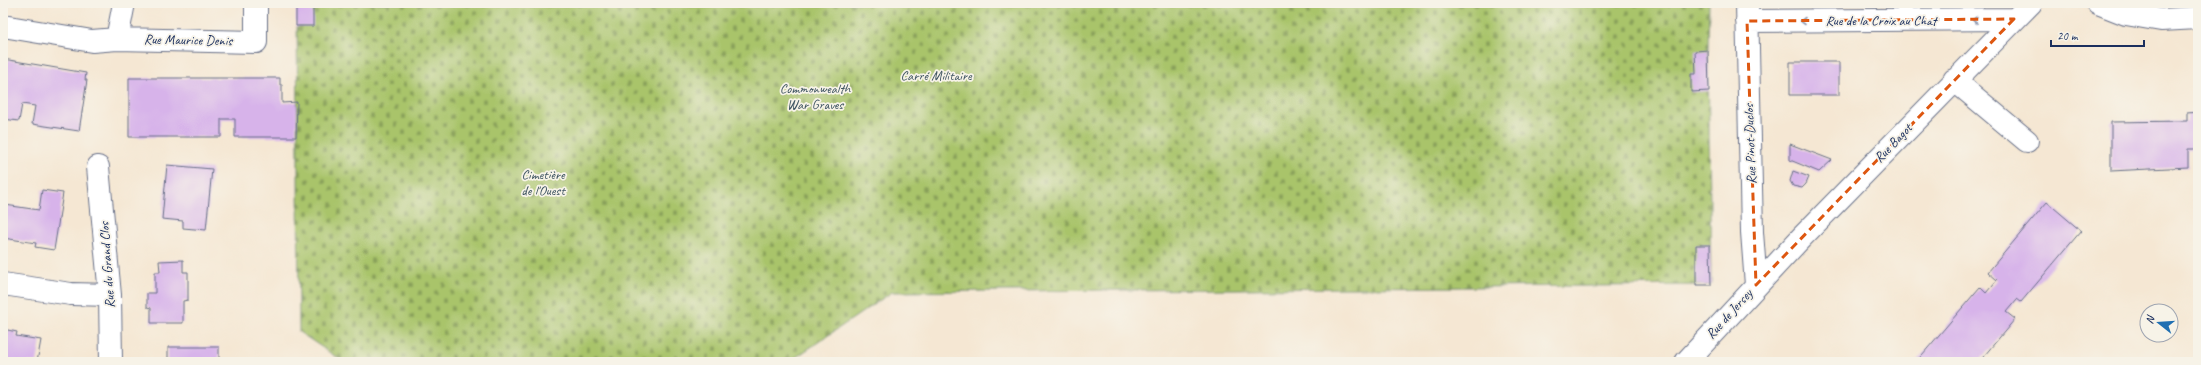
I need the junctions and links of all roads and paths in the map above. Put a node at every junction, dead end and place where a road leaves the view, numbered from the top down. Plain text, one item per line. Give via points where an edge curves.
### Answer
1 (124, 3) edge
2 (256, 3) edge
3 (2031, 3) edge
4 (2098, 3) edge
5 (1747, 12) edge
6 (2198, 18) edge
7 (2014, 20) junction
8 (3, 26) edge
9 (117, 38) junction
10 (1954, 80) junction
11 (2027, 141) dead end
12 (98, 168) dead end
13 (3, 284) edge
14 (1756, 285) junction
15 (110, 295) junction
16 (111, 362) edge
17 (1686, 362) edge

1 - 9 street
2 - 9 street, Rue Maurice Denis via 256,42
3 - 7 street, Rue Bagot
4 - 6 street via 2126,14 2161,20
7 -> 5 street, Rue de la Croix au Chat
5 - 14 street, Rue Pinot-Duclos via 1752,232
7 - 10 street, Rue Bagot
8 - 9 street via 92,41
10 - 11 street
10 - 14 street, Rue Bagot
12 - 15 street, Rue du Grand Clos
13 - 15 street via 71,294
14 - 17 street, Rue de Jersey
15 - 16 street, Rue du Grand Clos

